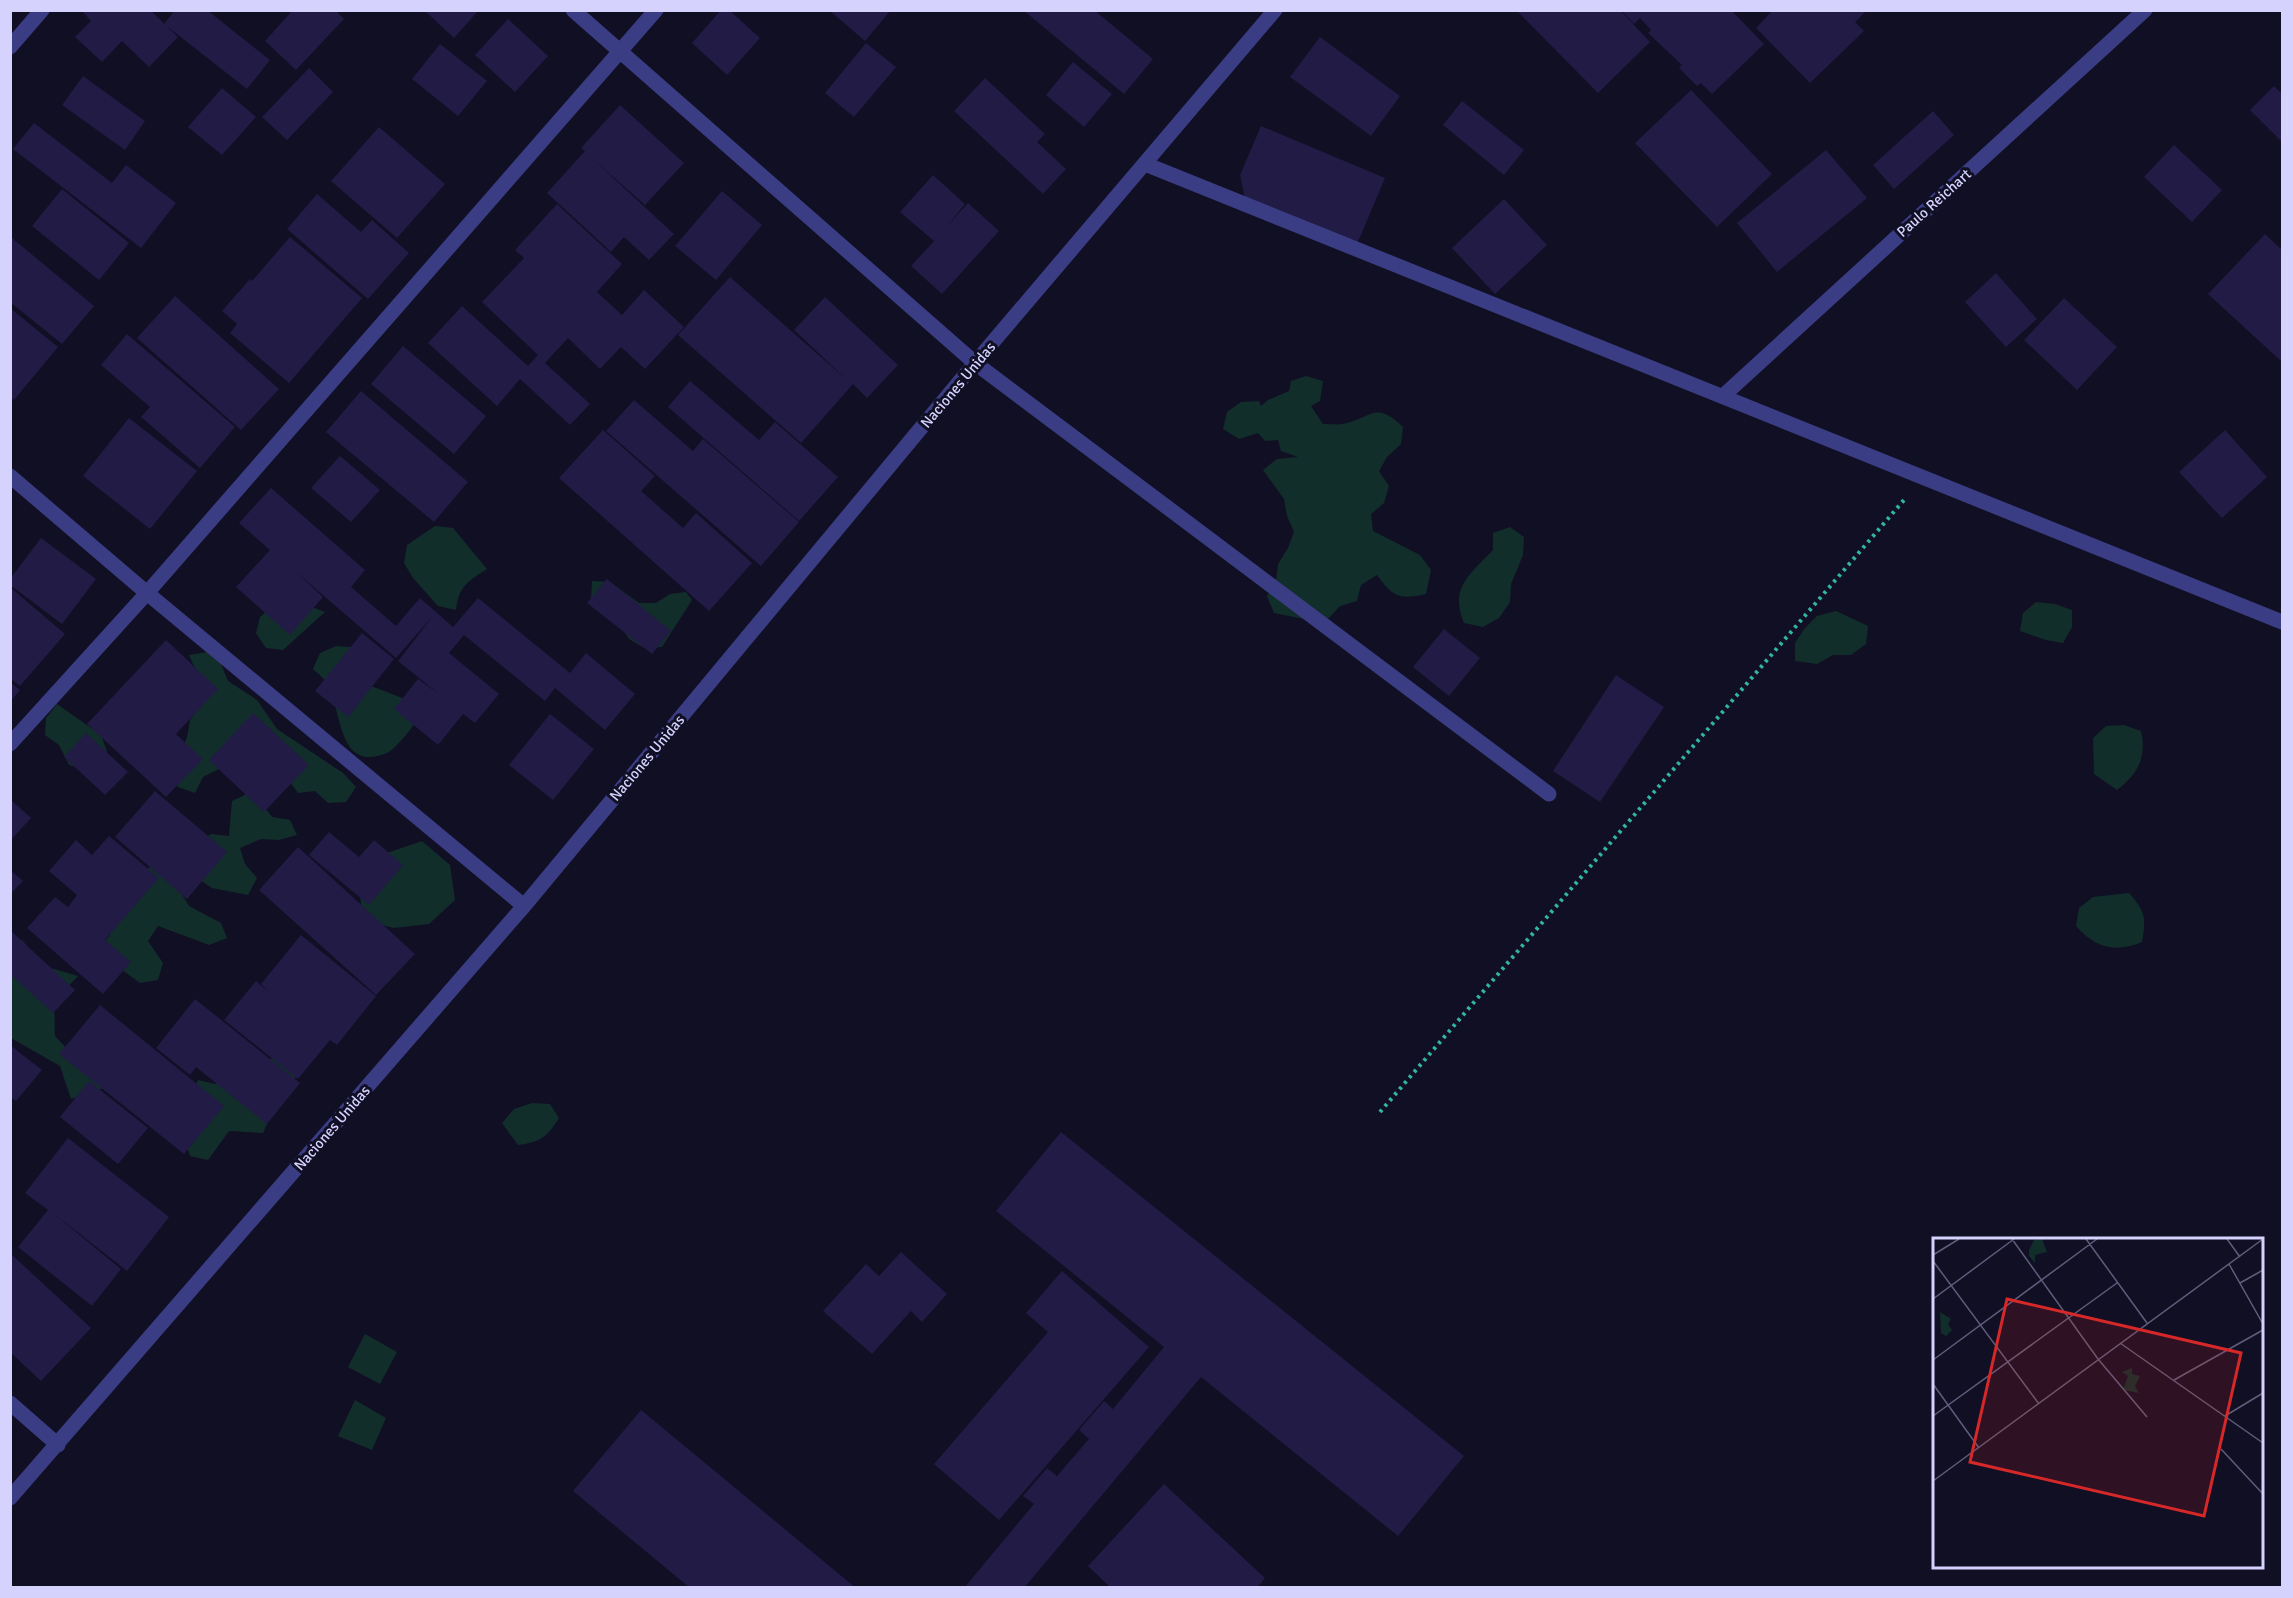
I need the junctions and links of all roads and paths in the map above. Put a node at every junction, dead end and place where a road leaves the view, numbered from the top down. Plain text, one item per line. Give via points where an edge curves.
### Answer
1 (42, 10) edge
2 (573, 10) edge
3 (656, 10) edge
4 (1275, 10) edge
5 (2145, 10) edge
6 (10, 47) edge
7 (621, 53) junction
8 (1145, 164) junction
9 (975, 363) junction
10 (1723, 396) junction
11 (10, 476) edge
12 (1924, 477) junction
13 (147, 593) junction
14 (2281, 619) edge
15 (10, 744) edge
16 (1549, 794) dead end
17 (524, 906) junction
18 (1380, 1112) dead end
19 (10, 1404) edge
20 (58, 1445) junction
21 (10, 1498) edge

1 - 6 street
2 - 7 street
3 - 7 street
4 - 8 street, Naciones Unidas
5 - 10 street, Paulo Reichart
7 - 9 street
7 - 13 street
8 - 9 street, Naciones Unidas
8 - 10 street
9 - 16 street
9 - 17 street, Naciones Unidas
10 - 12 street
11 - 13 street
12 - 14 street
12 - 18 path
13 - 15 street
13 - 17 street
17 - 20 street, Naciones Unidas
19 - 20 street
20 - 21 street, Naciones Unidas

